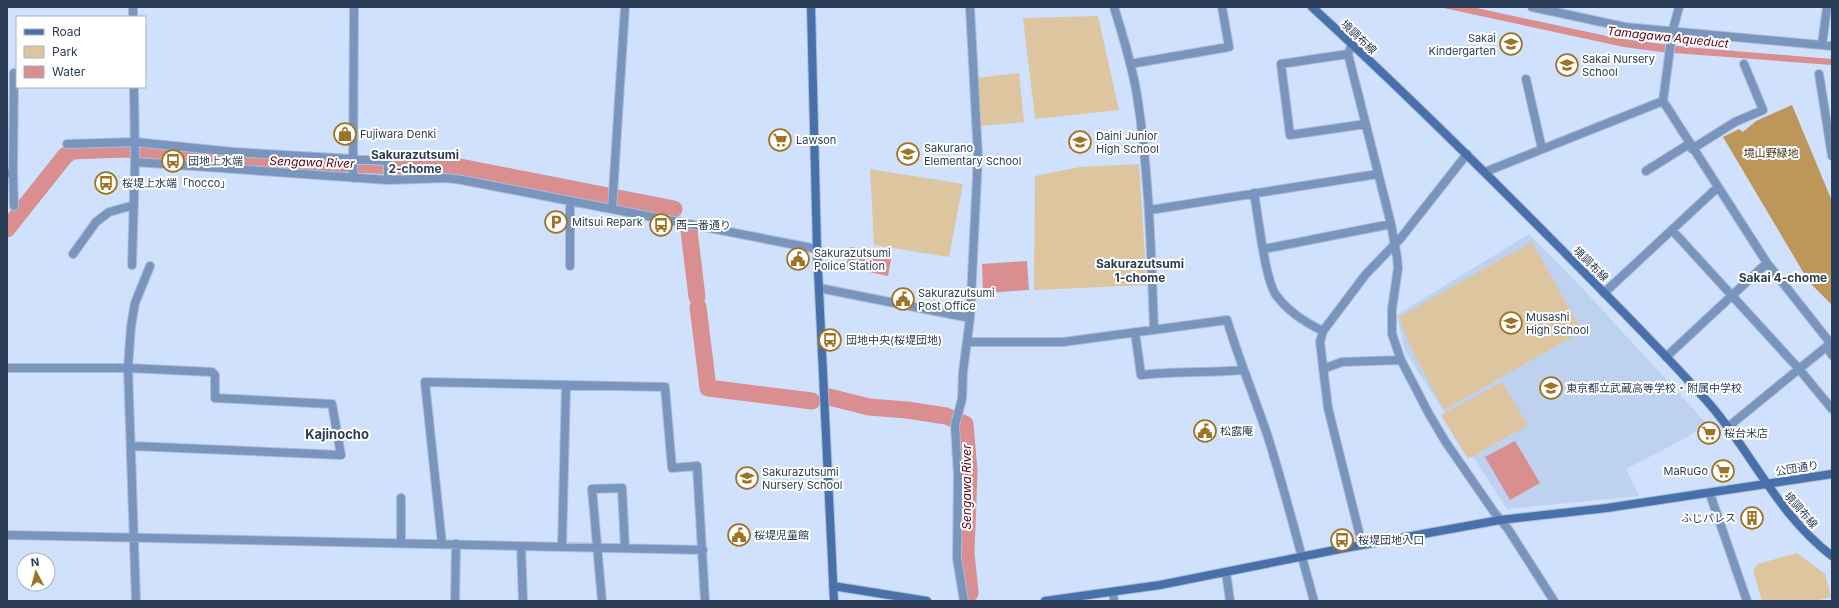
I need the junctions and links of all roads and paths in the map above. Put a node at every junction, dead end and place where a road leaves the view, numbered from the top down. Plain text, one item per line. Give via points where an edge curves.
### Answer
1 (354, 7) edge
2 (625, 7) edge
3 (811, 7) edge
4 (970, 7) edge
5 (1114, 7) edge
6 (1222, 7) edge
7 (1312, 7) edge
8 (1532, 7) edge
9 (1679, 7) edge
10 (1827, 7) edge
11 (1672, 37) junction
12 (1352, 44) junction
13 (1822, 45) junction
14 (1832, 46) edge
15 (1348, 54) junction
16 (1130, 64) junction
17 (1744, 64) dead end
18 (13, 73) edge
19 (1819, 74) dead end
20 (1526, 78) dead end
21 (134, 88) edge
22 (1663, 101) junction
23 (10, 122) edge
24 (1366, 124) junction
25 (135, 142) junction
26 (67, 144) dead end
27 (1691, 147) junction
28 (1542, 148) junction
29 (1467, 154) junction
30 (1832, 156) edge
31 (354, 158) junction
32 (135, 160) junction
33 (1646, 171) dead end
34 (1485, 172) junction
35 (10, 173) edge
36 (1378, 174) junction
37 (353, 178) junction
38 (388, 180) junction
39 (1718, 187) junction
40 (1254, 193) junction
41 (570, 202) junction
42 (134, 205) junction
43 (14, 206) dead end
44 (612, 209) junction
45 (1150, 210) junction
46 (1391, 224) junction
47 (1672, 230) junction
48 (1397, 242) junction
49 (1264, 248) junction
50 (817, 249) junction
51 (73, 254) dead end
52 (1767, 263) junction
53 (132, 265) dead end
54 (150, 266) dead end
55 (570, 266) dead end
56 (818, 288) junction
57 (1604, 293) junction
58 (1732, 296) junction
59 (970, 318) junction
60 (1154, 328) junction
61 (1323, 331) junction
62 (1135, 332) junction
63 (968, 342) junction
64 (1830, 343) edge
65 (1832, 355) edge
66 (1666, 357) junction
67 (1401, 360) junction
68 (7, 368) edge
69 (128, 368) junction
70 (1323, 369) junction
71 (1799, 369) junction
72 (1242, 370) junction
73 (566, 386) junction
74 (1832, 409) edge
75 (1728, 427) junction
76 (132, 446) junction
77 (1832, 474) edge
78 (1766, 485) junction
79 (1710, 494) junction
80 (401, 498) dead end
81 (1500, 520) junction
82 (7, 535) edge
83 (135, 537) junction
84 (401, 543) junction
85 (442, 544) junction
86 (456, 544) junction
87 (1362, 544) junction
88 (521, 546) junction
89 (562, 547) junction
90 (596, 548) junction
91 (625, 548) junction
92 (703, 550) junction
93 (1301, 556) junction
94 (1832, 556) edge
95 (1226, 572) junction
96 (833, 586) junction
97 (1114, 597) edge
98 (136, 601) edge
99 (455, 601) edge
100 (523, 601) edge
101 (602, 601) edge
102 (705, 601) edge
103 (834, 601) edge
104 (927, 601) edge
105 (964, 601) edge
106 (1045, 601) edge
107 (1230, 601) edge
108 (1314, 601) edge
109 (1554, 601) edge
110 (1747, 601) edge

1 - 31 street
2 - 44 street
3 - 50 street
4 - 59 street via 978,156
5 - 16 street
6 - 16 street via 1229,48
7 - 12 street, 境調布線
8 - 11 street
9 - 11 street
10 - 13 street
11 - 13 street
11 - 22 street
12 - 15 street
12 - 29 street, 境調布線
13 - 14 street
15 - 24 street
15 - 24 street via 1281,64 1290,135
16 - 45 street via 1137,94
17 - 27 street via 1763,110 1735,122
18 - 23 street
19 - 30 street
20 - 28 street
21 - 25 street
22 - 27 street
22 - 28 street
23 - 35 street
24 - 36 street
25 - 26 street
25 - 31 street via 234,152
25 - 32 street
27 - 33 street
27 - 39 street
28 - 34 street
29 - 34 street, 境調布線
29 - 48 street
31 - 37 street
31 - 38 street via 388,161
32 - 37 street
32 - 42 street
34 - 57 street, 境調布線
35 - 43 street
36 - 40 street
36 - 46 street
37 - 38 street
38 - 41 street via 446,178
39 - 47 street
39 - 52 street
40 - 45 street
40 - 49 street
41 - 44 street
41 - 55 street
42 - 51 street via 109,212 96,222
42 - 53 street
44 - 50 street
45 - 60 street
46 - 48 street
46 - 49 street
47 - 57 street
47 - 58 street
48 - 61 street via 1366,274
48 - 67 street via 1398,268 1393,293 1392,334
49 - 61 street via 1269,279 1276,295 1308,324
50 - 56 street
52 - 58 street
52 - 64 street
54 - 69 street via 135,303
56 - 59 street
56 - 96 street
57 - 66 street, 境調布線
58 - 66 street
58 - 71 street
59 - 63 street
60 - 62 street
60 - 72 street via 1227,320
61 - 70 street via 1320,342
62 - 63 street via 1062,342
62 - 72 street via 1142,375
63 - 105 street via 959,413 955,425 958,476 957,558
64 - 65 street
64 - 71 street
66 - 75 street, 境調布線
67 - 70 street via 1342,362
67 - 81 street via 1429,414
68 - 69 street
69 - 76 street
69 - 76 street via 212,372 215,375 215,398 332,404 341,455
70 - 87 street via 1328,408
71 - 74 street
71 - 75 street
72 - 93 street via 1268,439
73 - 85 street via 425,382
73 - 89 street
73 - 92 street via 665,387 672,468 697,466
75 - 78 street, 境調布線
76 - 83 street
77 - 78 street, 公団通り
78 - 79 street, 公団通り
78 - 94 street, 境調布線 via 1800,528
79 - 81 street, 公団通り
79 - 110 street
80 - 84 street
81 - 87 street, 公団通り
81 - 109 street
82 - 83 street
83 - 84 street
83 - 98 street
84 - 85 street
85 - 86 street
86 - 88 street
86 - 99 street
87 - 93 street, 公団通り
88 - 89 street
88 - 100 street
89 - 90 street
90 - 91 street
90 - 91 street via 592,489 622,488
90 - 101 street
91 - 92 street
92 - 102 street
93 - 95 street, 公団通り
93 - 108 street
95 - 97 street, 公団通り
95 - 107 street
96 - 103 street
96 - 104 street
97 - 106 street, 公団通り

